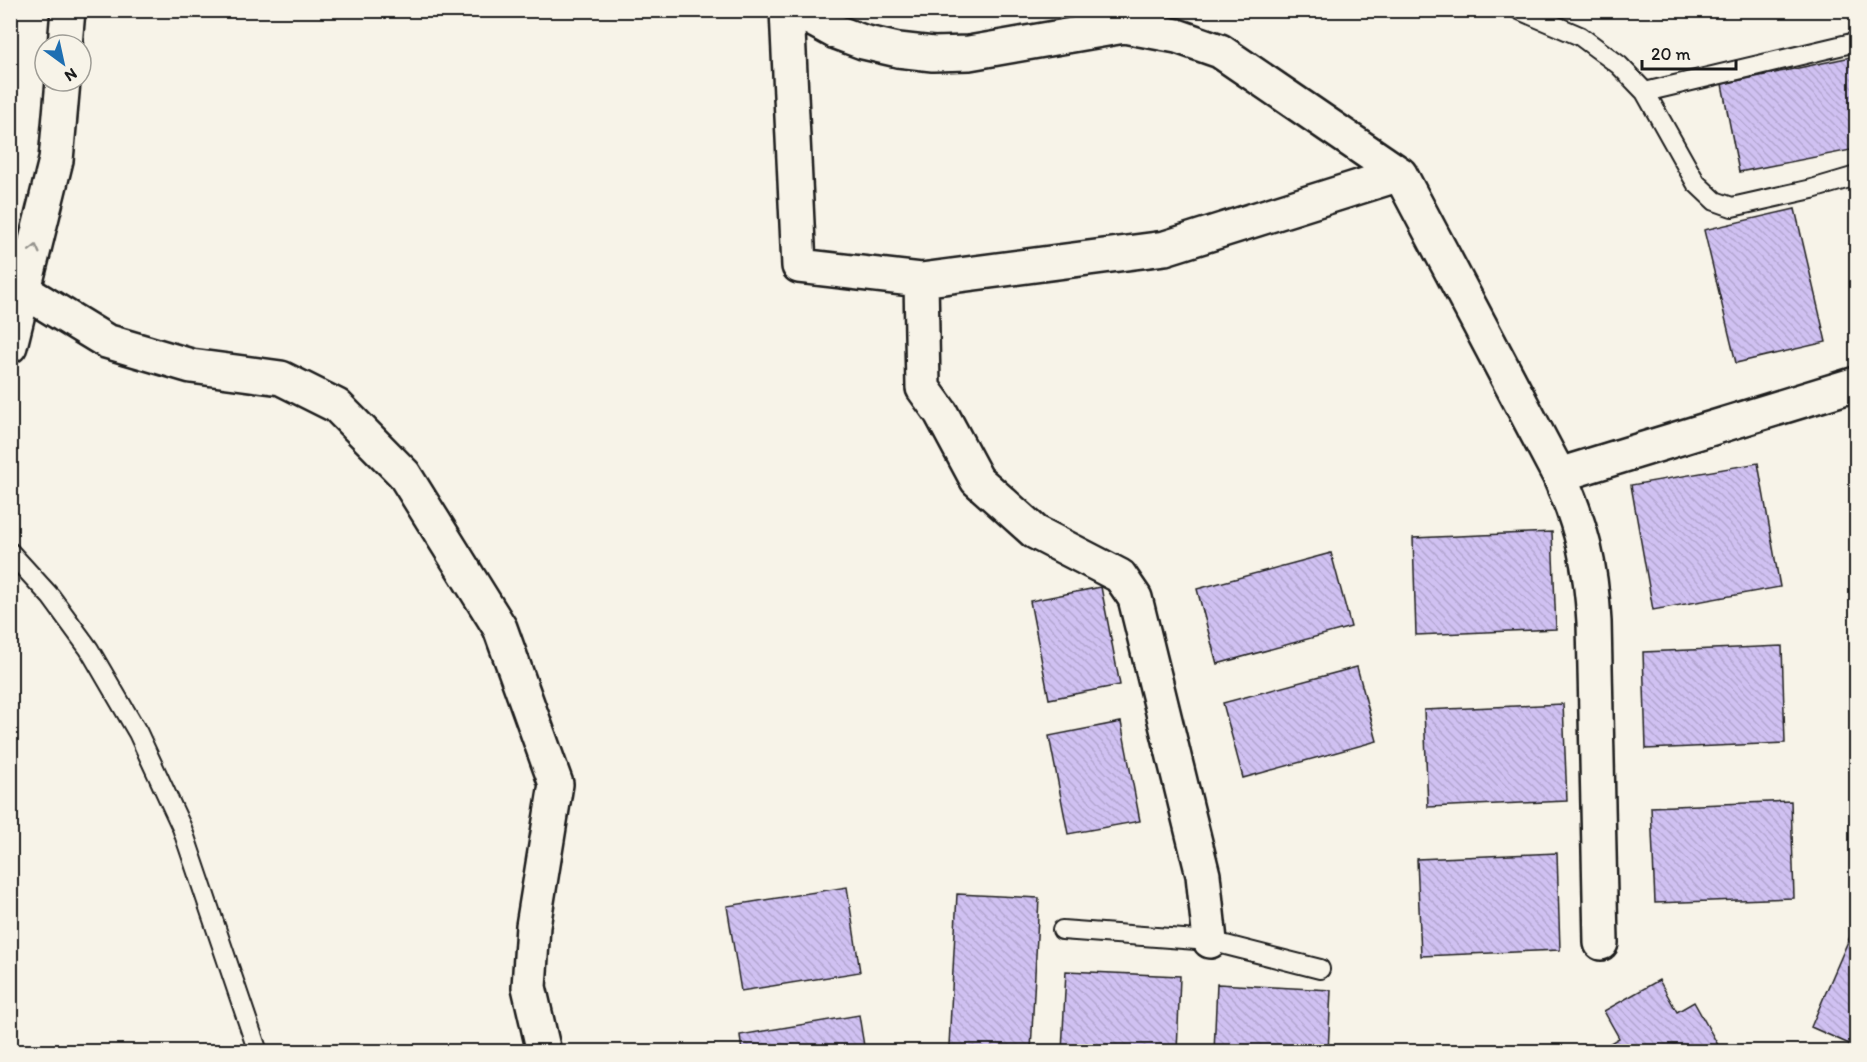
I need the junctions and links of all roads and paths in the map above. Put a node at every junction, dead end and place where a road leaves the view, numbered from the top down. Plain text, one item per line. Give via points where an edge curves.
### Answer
1 (68, 10) edge
2 (787, 10) edge
3 (796, 10) edge
4 (1520, 10) edge
5 (66, 33) edge
6 (1857, 42) edge
7 (1645, 92) junction
8 (62, 93) edge
9 (1400, 174) junction
10 (1857, 176) edge
11 (921, 279) junction
12 (24, 291) junction
13 (10, 346) edge
14 (1857, 384) edge
15 (1559, 475) junction
16 (10, 552) edge
17 (1062, 930) dead end
18 (1210, 941) junction
19 (1600, 943) dead end
20 (1320, 969) dead end
21 (258, 1052) edge
22 (544, 1052) edge

1 - 5 street
2 - 11 street via 799,266
3 - 9 street via 863,42 933,54 969,53 1124,26 1177,36 1220,51
4 - 7 lane via 1580,36 1619,65
6 - 7 lane
7 - 10 lane via 1696,183 1715,201 1732,207
12 -> 8 street via 56,160
9 - 11 street via 1165,248
9 - 15 street
11 - 18 street via 923,388 977,480 1035,532 1120,576 1136,598 1203,875
12 - 13 street
12 - 22 street via 106,341 191,366 281,378 337,406 404,474 500,628 556,784 533,926 529,987
14 - 15 street
15 - 19 street via 1577,517 1592,587
16 - 21 lane via 51,597 89,649 138,733 182,828
17 - 18 lane
18 - 20 lane

